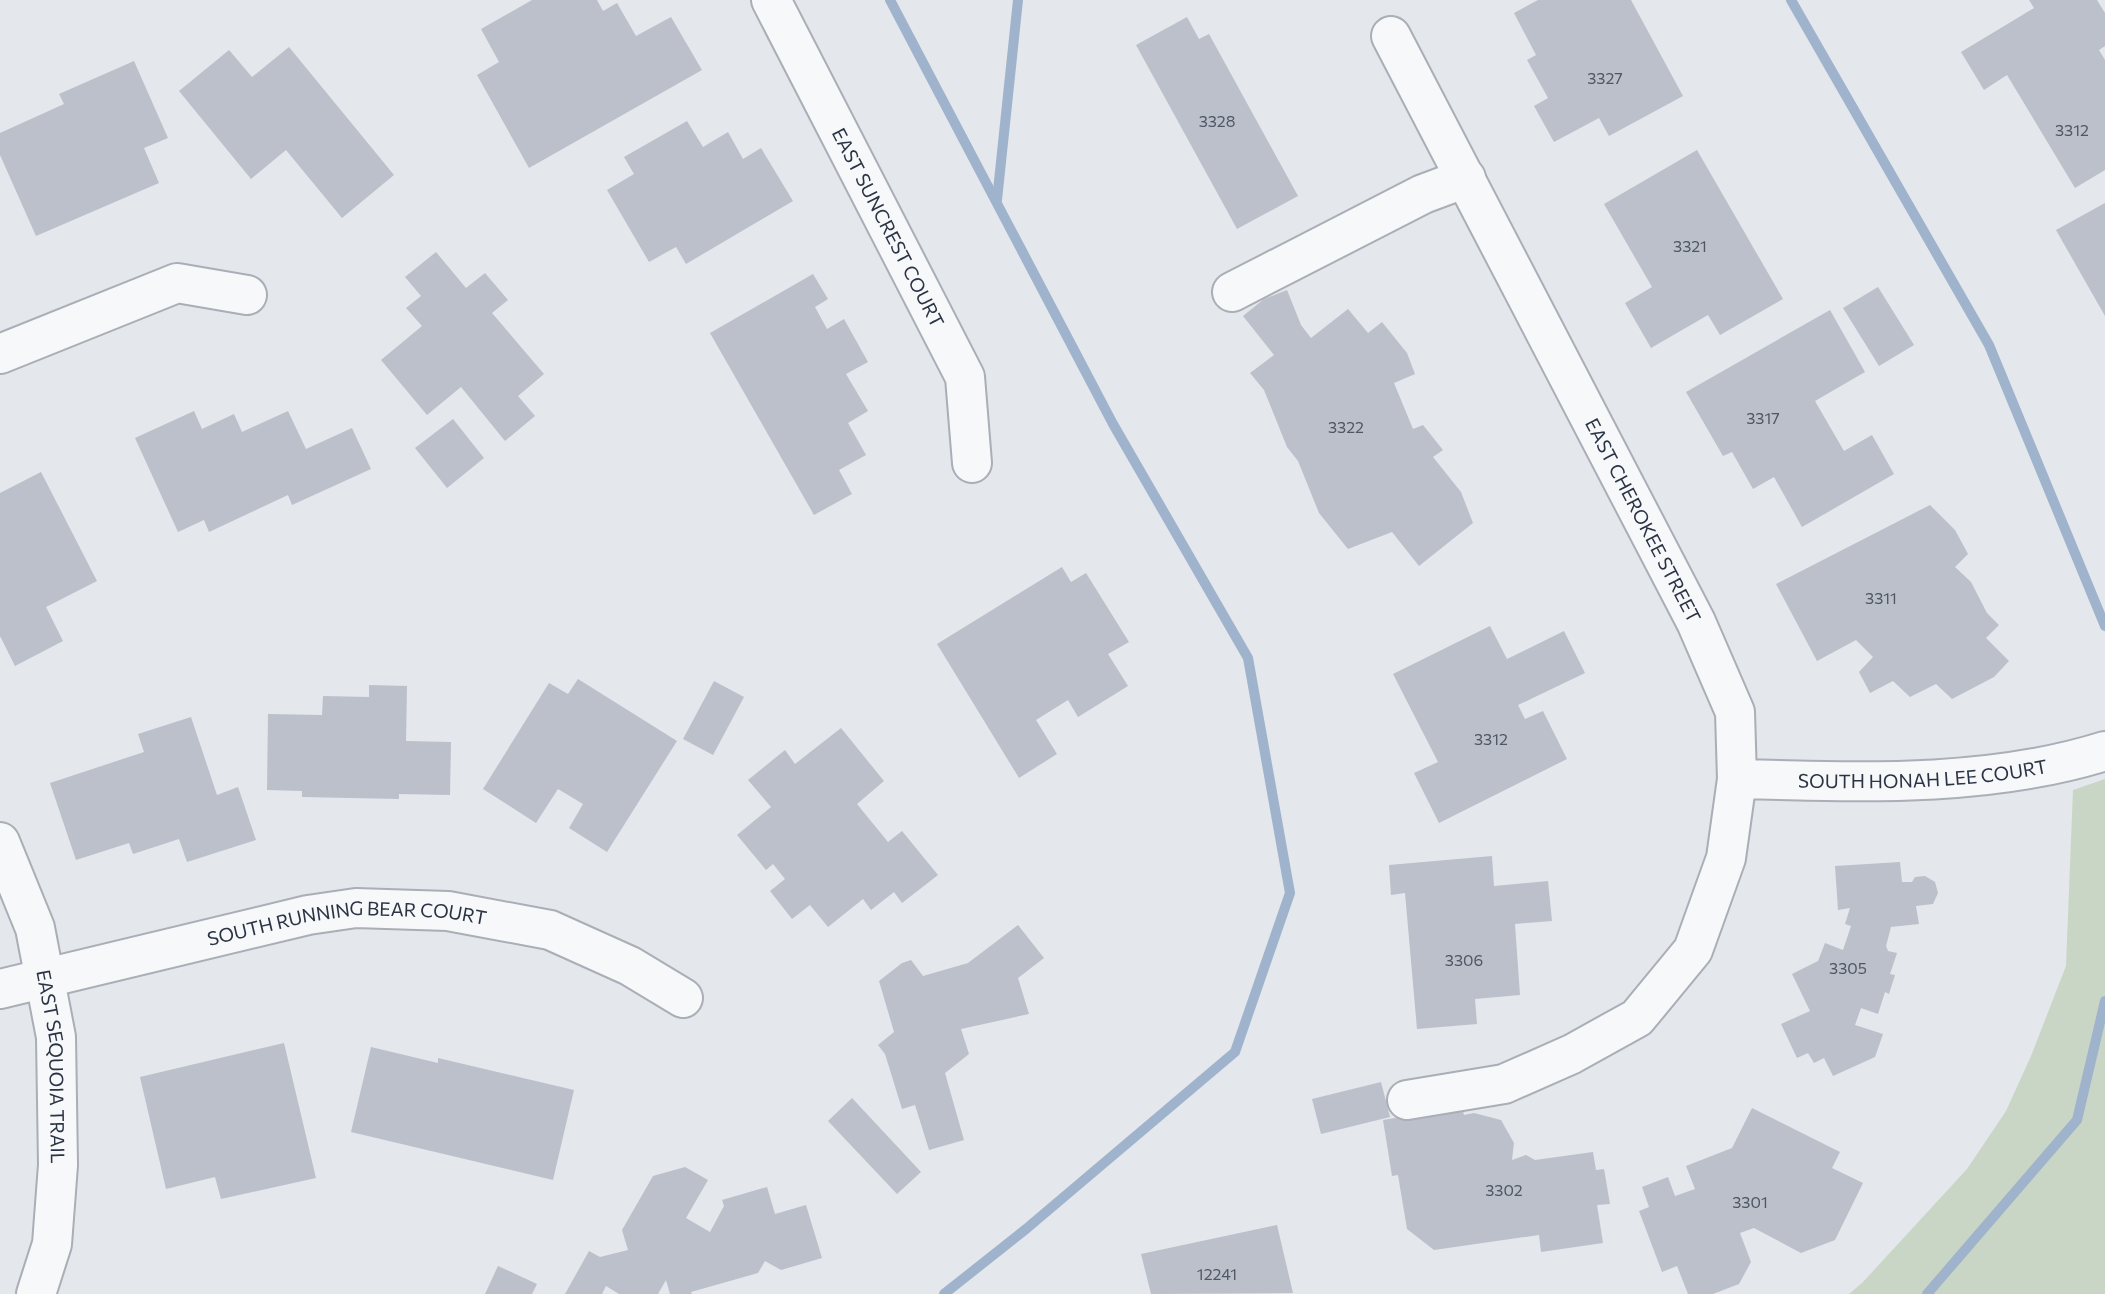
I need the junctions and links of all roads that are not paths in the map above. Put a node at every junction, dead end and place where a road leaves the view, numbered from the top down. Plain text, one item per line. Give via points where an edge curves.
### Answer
1 (771, 0) edge
2 (1391, 36) dead end
3 (1466, 178) junction
4 (1232, 292) dead end
5 (247, 295) dead end
6 (0, 354) edge
7 (972, 463) dead end
8 (2104, 751) edge
9 (1737, 779) junction
10 (0, 842) edge
11 (45, 979) junction
12 (0, 989) edge
13 (683, 999) dead end
14 (1407, 1100) dead end
15 (36, 1294) edge

1 - 7 street, EAST SUNCREST COURT via 965,377
2 - 3 street, EAST CHEROKEE STREET
3 - 4 street via 1423,194
3 - 9 street, EAST CHEROKEE STREET via 1696,622 1735,712
5 - 6 street via 177,284
8 - 9 street, SOUTH HONAH LEE COURT via 2035,770 1886,782
9 - 14 street, EAST CHEROKEE STREET via 1726,858 1693,950 1637,1018 1504,1084
10 - 11 street, EAST SEQUOIA TRAIL via 35,928
11 - 12 street, SOUTH RUNNING BEAR COURT
11 - 13 street, SOUTH RUNNING BEAR COURT via 308,915 356,908 422,910 550,930 630,966
11 - 15 street, EAST SEQUOIA TRAIL via 56,1037 58,1165 52,1244

